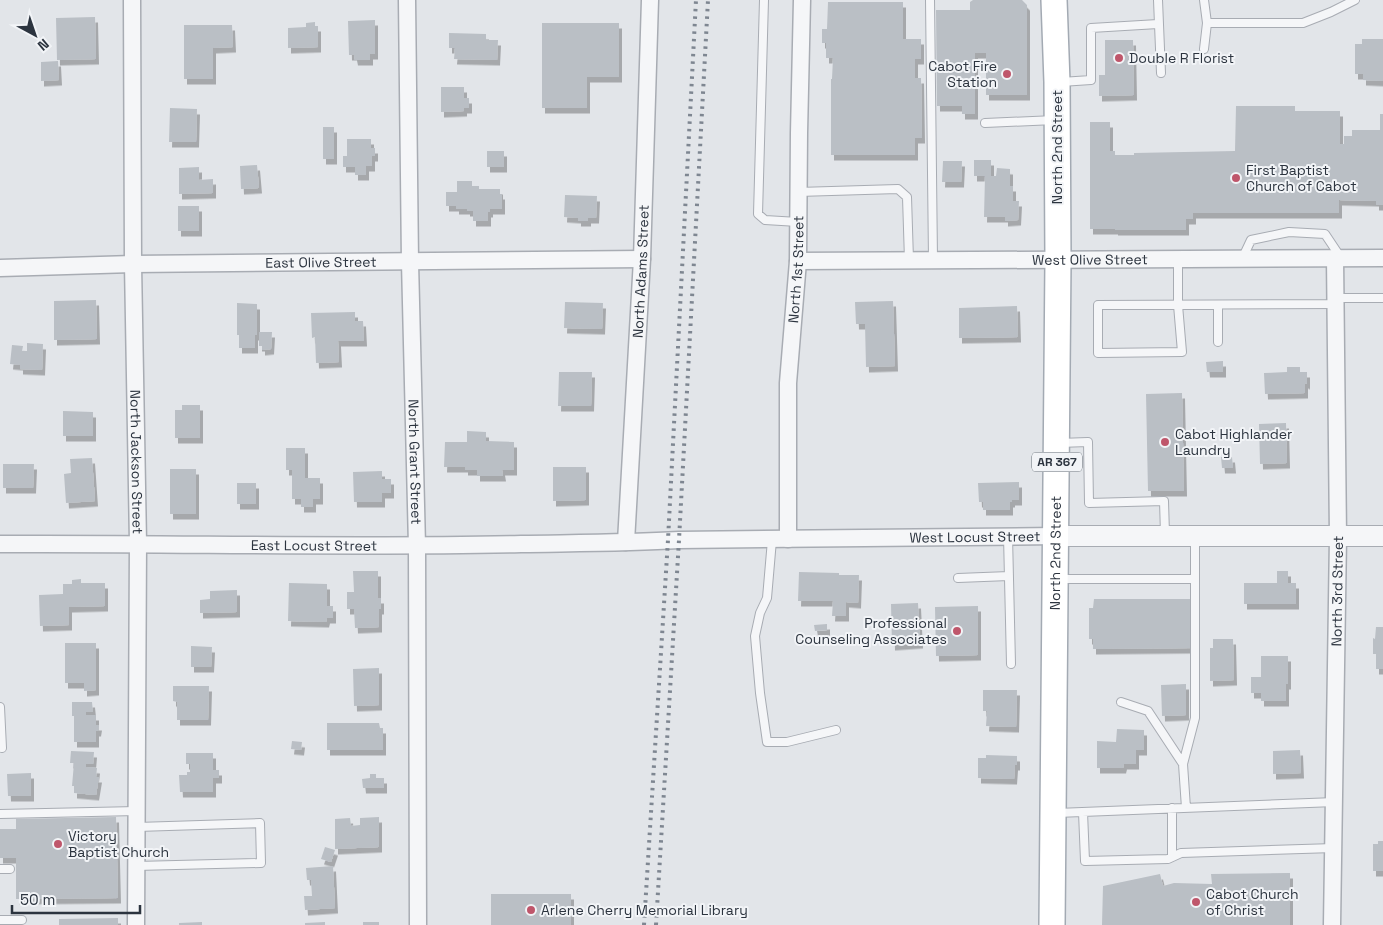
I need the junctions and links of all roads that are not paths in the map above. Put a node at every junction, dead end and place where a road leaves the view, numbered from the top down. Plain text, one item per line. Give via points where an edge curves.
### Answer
1 (132, 0) edge
2 (407, 0) edge
3 (650, 0) edge
4 (764, 0) edge
5 (802, 0) edge
6 (930, 0) edge
7 (1054, 0) edge
8 (1158, 0) edge
9 (1204, 0) edge
10 (1350, 1) edge
11 (1207, 23) junction
12 (1158, 24) junction
13 (1204, 49) dead end
14 (1161, 73) dead end
15 (1057, 82) junction
16 (1057, 120) junction
17 (985, 123) dead end
18 (798, 192) junction
19 (798, 222) junction
20 (1338, 258) junction
21 (1383, 258) edge
22 (642, 259) junction
23 (933, 259) junction
24 (1178, 259) junction
25 (1242, 259) junction
26 (910, 260) junction
27 (1058, 260) junction
28 (798, 261) junction
29 (410, 262) junction
30 (133, 264) junction
31 (0, 268) edge
32 (1383, 298) edge
33 (1335, 301) junction
34 (1178, 305) junction
35 (1218, 305) junction
36 (1218, 342) dead end
37 (1057, 443) junction
38 (1008, 536) junction
39 (1056, 536) junction
40 (1165, 536) junction
41 (1195, 536) junction
42 (1383, 536) edge
43 (1338, 537) junction
44 (780, 539) junction
45 (626, 542) junction
46 (138, 543) junction
47 (0, 544) edge
48 (417, 546) junction
49 (1009, 576) junction
50 (958, 578) dead end
51 (1195, 578) junction
52 (1056, 579) junction
53 (1011, 664) dead end
54 (1121, 702) dead end
55 (0, 707) edge
56 (836, 730) dead end
57 (2, 748) dead end
58 (1183, 764) junction
59 (1335, 802) junction
60 (1172, 808) junction
61 (1186, 808) junction
62 (1083, 812) junction
63 (1053, 813) junction
64 (0, 814) edge
65 (137, 819) junction
66 (1334, 848) junction
67 (1172, 857) junction
68 (136, 866) junction
69 (0, 869) edge
70 (10, 869) dead end
71 (0, 920) edge
72 (22, 920) dead end
73 (136, 925) edge
74 (418, 925) edge
75 (1052, 925) edge
76 (1332, 925) edge

1 - 30 street, North Jackson Street
2 - 29 street, North Grant Street
3 - 22 street, North Adams Street
4 - 19 lane via 758,214 765,220
5 - 18 street, North 1st Street
6 - 23 lane
7 - 15 main road, North 2nd Street / AR 367
8 - 12 lane
9 - 11 lane
10 - 11 lane via 1303,23
11 - 13 lane
12 - 14 lane
12 - 15 lane via 1091,28 1091,80
15 - 16 main road, North 2nd Street / AR 367
16 - 17 lane
16 - 27 main road, North 2nd Street / AR 367
18 - 19 street, North 1st Street
18 - 26 lane via 898,189 907,197
19 - 28 street, North 1st Street
20 - 21 street, West Olive Street
20 - 25 street, West Olive Street
20 - 25 lane via 1326,234 1289,232 1251,240
20 - 33 street, North 3rd Street
22 - 29 street, East Olive Street
22 - 45 street, North Adams Street
23 - 26 street, West Olive Street
23 - 27 street, West Olive Street
24 - 25 street, West Olive Street
24 - 27 street, West Olive Street
24 - 34 lane
26 - 28 street, West Olive Street
27 - 37 main road, North 2nd Street / AR 367
28 - 44 street, North 1st Street
29 - 30 street, East Olive Street
29 - 48 street, North Grant Street
30 - 31 street, East Olive Street
30 - 46 street, North Jackson Street
32 - 33 lane
33 - 35 lane
33 - 43 street, North 3rd Street
34 - 34 lane via 1098,305 1098,353 1182,352
34 - 35 lane
35 - 36 lane
37 - 39 main road, North 2nd Street / AR 367
37 - 40 lane via 1088,442 1089,503 1164,501
38 - 39 street, West Locust Street
38 - 44 street, West Locust Street
38 - 49 lane
39 - 40 street, West Locust Street
39 - 52 main road, North 2nd Street / AR 367
40 - 41 street, West Locust Street
41 - 43 street, West Locust Street
41 - 51 lane
42 - 43 street, West Locust Street
43 - 59 street, North 3rd Street
44 - 45 street, West Locust Street
44 - 56 lane via 755,636 767,742 787,742
45 - 48 street, East Locust Street
46 - 47 street, East Locust Street
46 - 48 street, East Locust Street
46 - 65 street, North Jackson Street
48 - 74 street, North Grant Street
49 - 50 lane
49 - 53 lane
51 - 52 lane
51 - 58 lane via 1195,718
52 - 63 main road, North 2nd Street / AR 367
54 - 58 lane via 1148,711
55 - 57 lane
58 - 61 lane
59 - 61 lane
59 - 66 street, North 3rd Street
60 - 61 lane
60 - 62 lane
60 - 67 lane
62 - 63 lane
62 - 67 lane via 1085,861
63 - 75 main road, North 2nd Street / AR 367
64 - 65 lane
65 - 68 street, North Jackson Street
65 - 68 lane via 260,823 261,863
66 - 67 lane via 1181,852
66 - 76 street, North 3rd Street
68 - 73 street, North Jackson Street
69 - 70 lane
71 - 72 lane

